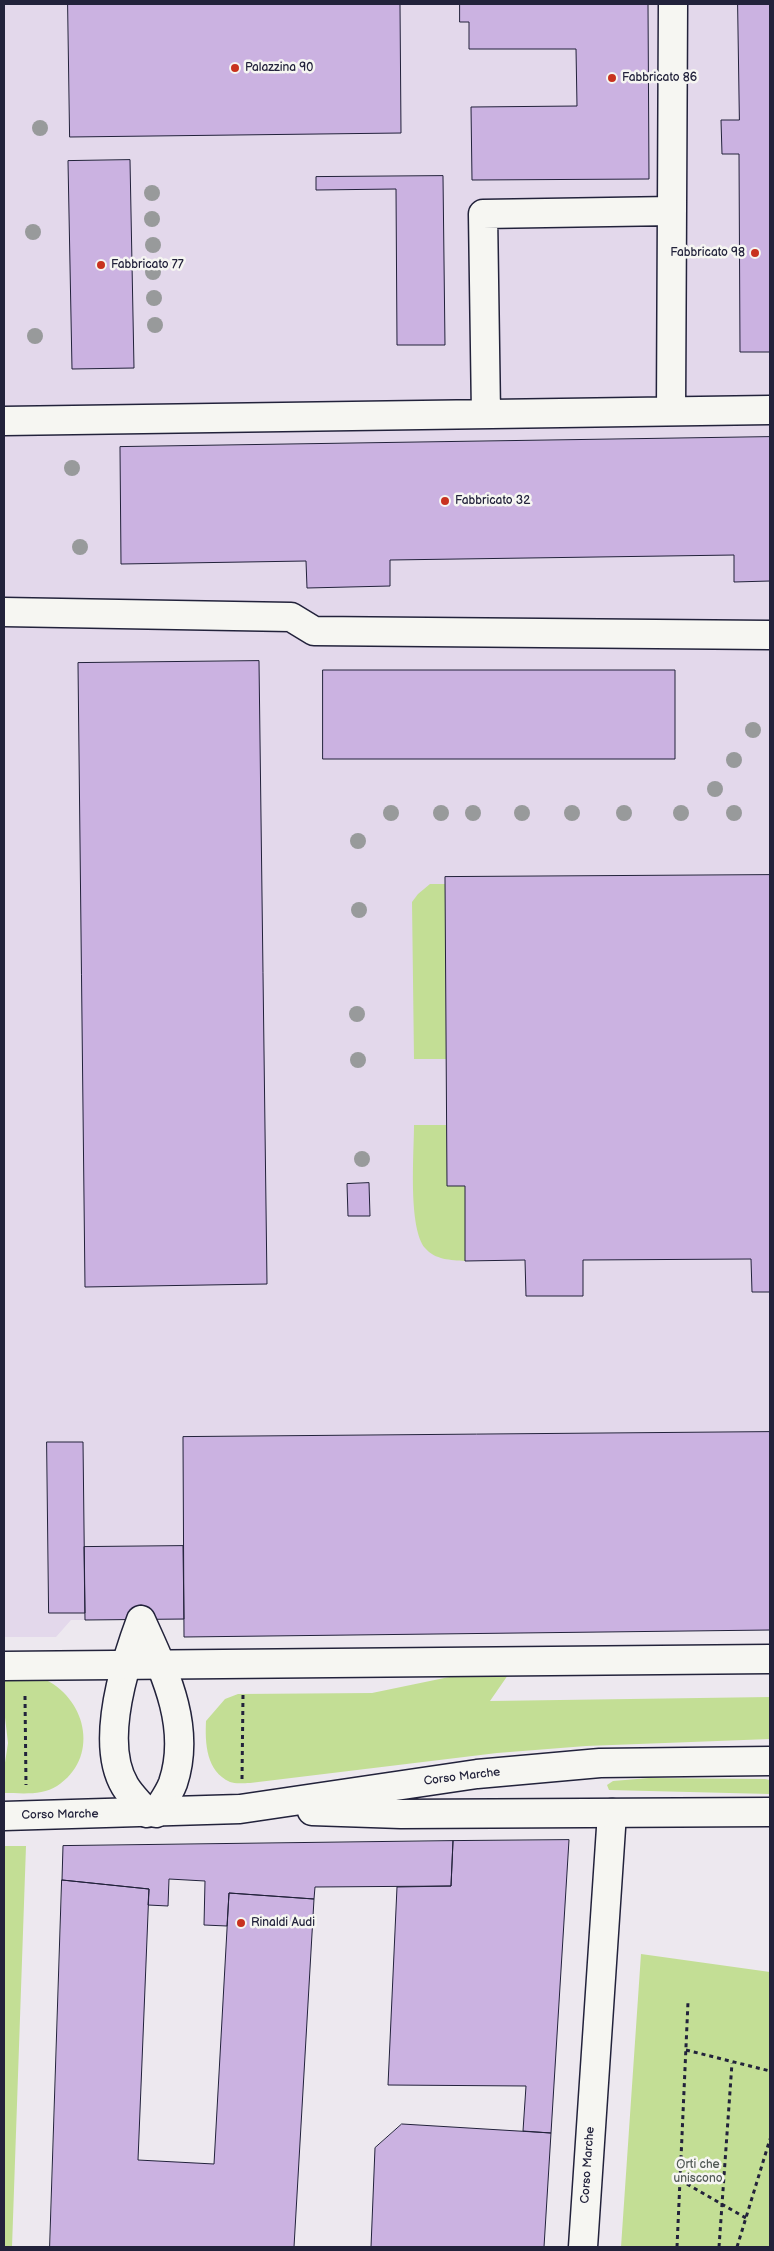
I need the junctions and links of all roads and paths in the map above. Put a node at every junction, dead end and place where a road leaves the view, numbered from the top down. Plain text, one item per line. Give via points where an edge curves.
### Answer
1 (673, 4) edge
2 (672, 211) junction
3 (770, 410) edge
4 (670, 411) junction
5 (486, 414) junction
6 (4, 422) edge
7 (4, 612) edge
8 (770, 635) edge
9 (770, 1660) edge
10 (125, 1665) junction
11 (162, 1665) junction
12 (4, 1666) edge
13 (25, 1690) dead end
14 (243, 1695) dead end
15 (770, 1761) edge
16 (26, 1792) dead end
17 (241, 1796) junction
18 (770, 1812) edge
19 (151, 1813) junction
20 (612, 1813) junction
21 (4, 1816) edge
22 (688, 2002) dead end
23 (686, 2050) junction
24 (732, 2063) junction
25 (770, 2071) edge
26 (770, 2138) edge
27 (680, 2180) junction
28 (722, 2204) junction
29 (746, 2218) junction
30 (583, 2247) edge
31 (677, 2247) edge
32 (720, 2247) edge
33 (738, 2247) edge

1 - 2 main road
2 - 4 main road
2 - 5 main road via 482,214
3 - 4 main road
4 - 5 main road
5 - 6 main road
7 - 8 main road via 291,617 314,631
9 - 11 main road
10 - 11 main road
10 - 11 main road via 141,1620
10 - 12 main road
10 - 19 main road via 115,1716 115,1760 125,1786
11 - 19 main road via 177,1713 180,1758 172,1785
13 - 16 path
14 - 17 path
15 - 17 main road, Corso Marche via 600,1763
17 - 19 main road, Corso Marche
17 - 20 main road via 401,1814
18 - 20 main road
19 - 21 main road, Corso Marche
20 - 30 main road, Corso Marche
22 - 23 path
23 - 24 path
23 - 27 path
24 - 25 path
24 - 28 path
26 - 29 path
27 - 28 path
27 - 31 path
28 - 29 path
28 - 32 path
29 - 33 path

